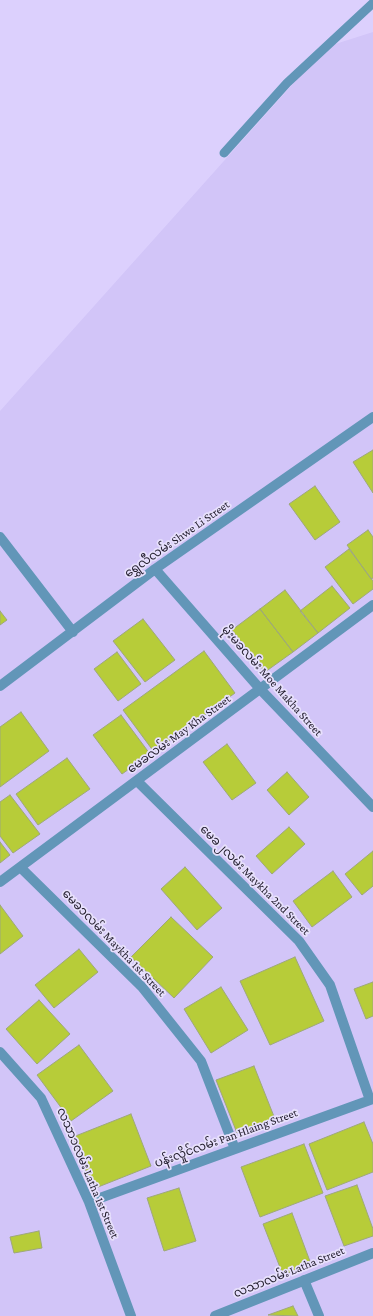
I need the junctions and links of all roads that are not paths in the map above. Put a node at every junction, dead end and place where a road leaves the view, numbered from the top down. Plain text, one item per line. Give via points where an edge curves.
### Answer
1 (373, 3) edge
2 (224, 153) dead end
3 (373, 417) edge
4 (0, 537) edge
5 (156, 569) junction
6 (373, 605) edge
7 (73, 632) junction
8 (0, 686) edge
9 (261, 690) junction
10 (136, 781) junction
11 (373, 807) edge
12 (20, 867) junction
13 (0, 882) edge
14 (0, 1052) edge
15 (371, 1099) edge
16 (235, 1149) junction
17 (89, 1202) junction
18 (373, 1253) edge
19 (304, 1280) junction
20 (131, 1316) edge
21 (214, 1316) edge
22 (318, 1316) edge

1 - 2 lane via 287,83
3 - 5 street, ရွှေလီလမ်း Shwe Li Street
4 - 7 street
5 - 7 street, ရွှေလီလမ်း Shwe Li Street
5 - 9 street, မိုးမခလမ်း Moe Makha Street
6 - 9 street, မေခလမ်း May Kha Street
7 - 8 street, ရွှေလီလမ်း Shwe Li Street
9 - 10 street, မေခလမ်း May Kha Street
9 - 11 street, မိုးမခလမ်း Moe Makha Street
10 - 12 street, မေခလမ်း May Kha Street
10 - 15 street, မေခ၂လမ်း Maykha 2nd Street via 299,941 330,985
12 - 13 street, မေခလမ်း May Kha Street
12 - 16 street, မေခ၁လမ်း Maykha 1st Street via 142,987 201,1061
14 - 17 street, လသာ၁လမ်း Latha 1st Street via 41,1098
15 - 16 street, ပန်းလှိုင်လမ်း Pan Hlaing Street
16 - 17 street, ပန်းလှိုင်လမ်း Pan Hlaing Street
17 - 20 street, လသာ၁လမ်း Latha 1st Street
18 - 19 street, လသာလမ်း Latha Street
19 - 21 street, လသာလမ်း Latha Street
19 - 22 street

